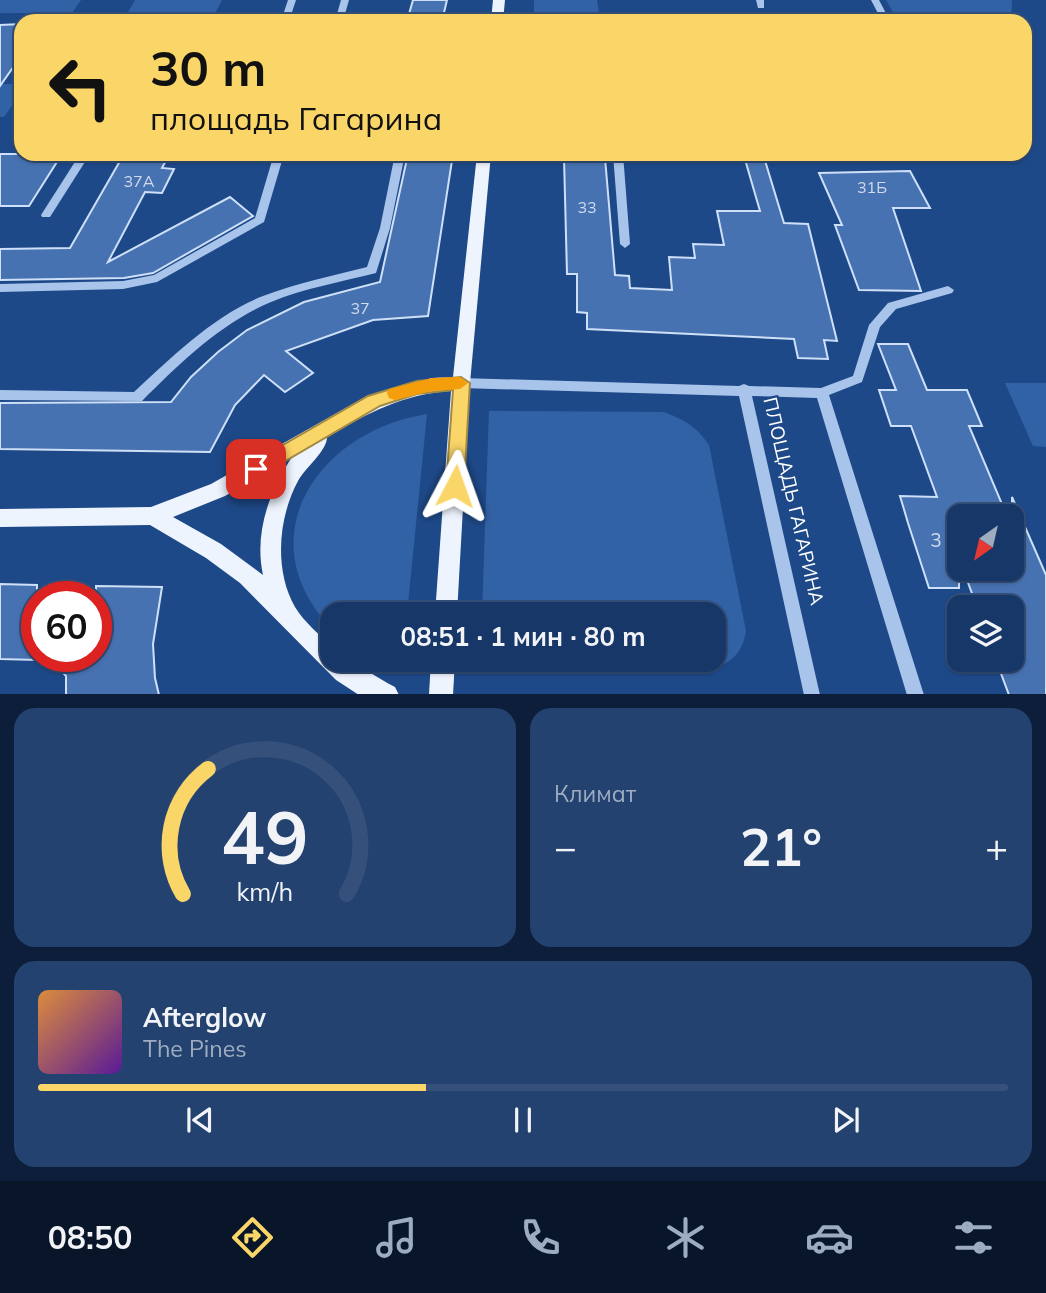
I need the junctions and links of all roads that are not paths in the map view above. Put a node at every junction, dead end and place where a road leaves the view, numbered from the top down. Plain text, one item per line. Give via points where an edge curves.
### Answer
1 (81, 161) edge
2 (277, 161) edge
3 (399, 161) edge
4 (483, 161) edge
5 (619, 161) edge
6 (46, 215) dead end
7 (625, 244) dead end
8 (0, 288) edge
9 (948, 290) dead end
10 (461, 383) junction
11 (744, 389) junction
12 (822, 393) junction
13 (0, 395) edge
14 (348, 415) junction
15 (152, 516) junction
16 (0, 518) edge
17 (447, 602) edge
18 (292, 621) junction
19 (442, 672) edge
20 (385, 694) edge
21 (441, 694) edge
22 (812, 694) edge
23 (916, 694) edge

1 - 6 street
2 - 8 street via 260,220 157,278 123,285
3 - 13 street via 372,270 285,292 228,320 136,397
4 - 10 main road
5 - 7 street
9 - 12 street via 892,306 875,325 858,379
10 - 11 street, ПЛОЩАДЬ ГАГАРИНА
10 - 14 main road, ПЛОЩАДЬ ГАГАРИНА via 403,391
10 - 17 main road
11 - 12 street
11 - 22 street, ПЛОЩАДЬ ГАГАРИНА
12 - 23 street
14 - 15 main road, ПЛОЩАДЬ ГАГАРИНА via 218,490
14 - 18 main road, ПЛОЩАДЬ ГАГАРИНА via 297,464 277,506 272,528 273,576
15 - 16 main road
15 - 18 main road, ПЛОЩАДЬ ГАГАРИНА via 204,543 250,577
18 - 20 main road, ПЛОЩАДЬ ГАГАРИНА via 330,661
19 - 21 main road

